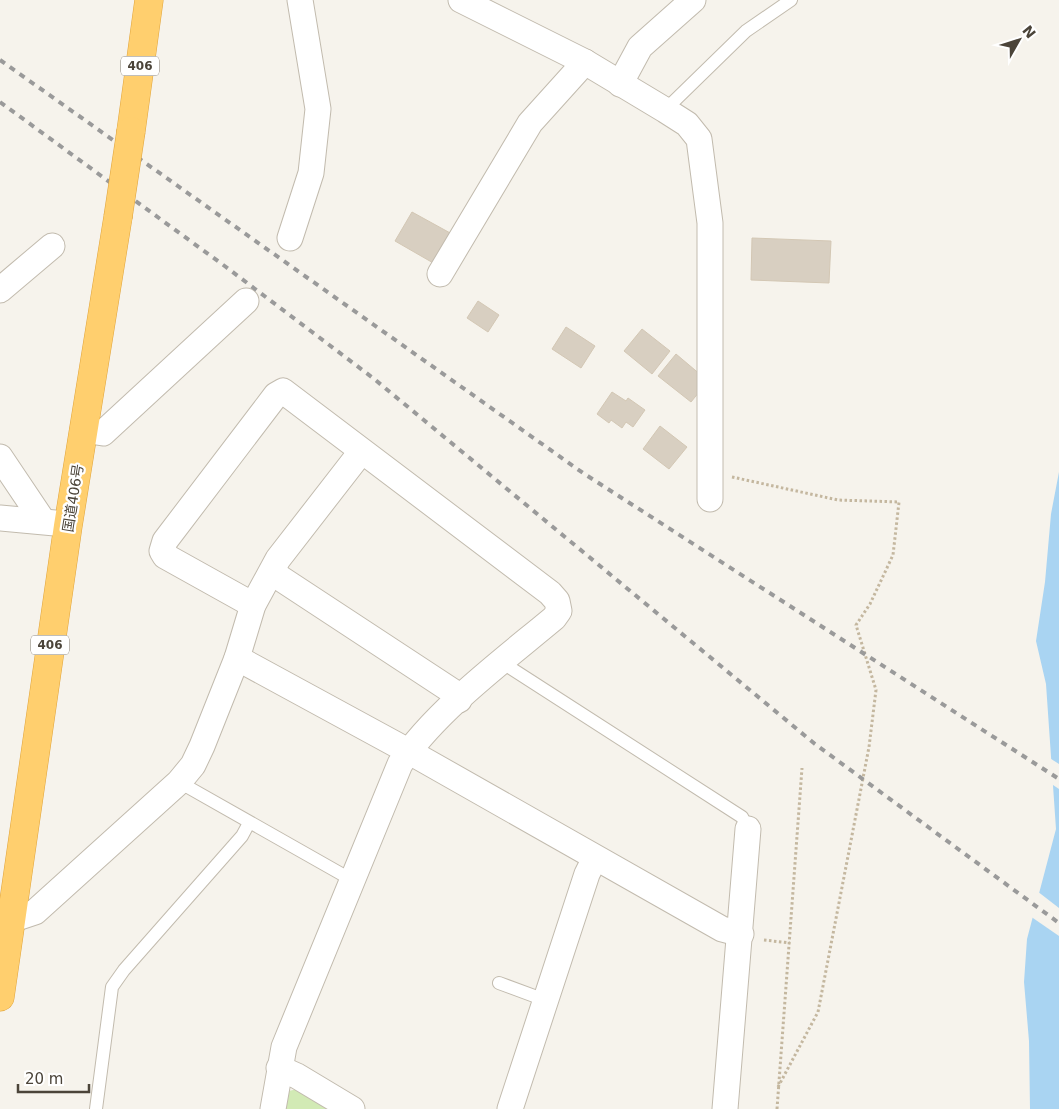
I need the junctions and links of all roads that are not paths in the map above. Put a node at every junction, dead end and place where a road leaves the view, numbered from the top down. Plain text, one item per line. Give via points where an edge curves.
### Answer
1 (148, 0) edge
2 (300, 0) edge
3 (461, 0) edge
4 (693, 0) edge
5 (791, 0) edge
6 (585, 62) junction
7 (620, 84) junction
8 (665, 110) junction
9 (290, 238) dead end
10 (52, 246) dead end
11 (440, 274) dead end
12 (0, 290) edge
13 (246, 301) dead end
14 (83, 430) junction
15 (361, 452) junction
16 (0, 457) edge
17 (710, 499) dead end
18 (0, 518) edge
19 (56, 523) junction
20 (271, 575) junction
21 (253, 605) junction
22 (237, 658) junction
23 (503, 661) junction
24 (458, 700) junction
25 (408, 751) junction
26 (179, 782) junction
27 (249, 823) junction
28 (748, 829) joint
29 (596, 858) junction
30 (352, 880) junction
31 (11, 920) junction
32 (751, 937) junction
33 (499, 984) dead end
34 (0, 996) edge
35 (545, 1000) junction
36 (279, 1068) junction
37 (96, 1109) edge
38 (273, 1109) edge
39 (352, 1109) edge
40 (510, 1109) edge
41 (725, 1109) edge

1 - 14 highway, 国道406号 / 406, bridge via 131,132
2 - 9 street via 318,109 311,173
3 - 6 street
4 - 7 street via 640,47
5 - 8 lane via 746,31
6 - 7 street
6 - 11 street via 530,123
7 - 8 street
8 - 17 street via 686,124 699,139 710,223
10 - 12 street
13 - 14 street via 103,433
14 - 19 highway, 国道406号 / 406
15 - 20 street via 278,559
15 - 21 street via 282,391 165,541 162,551 165,556
15 - 23 street via 550,593 557,602 559,611 554,618
16 - 19 street
18 - 19 street
19 - 31 highway, 国道406号 / 406
20 - 21 street
20 - 24 street via 452,691
21 - 22 street
22 - 25 street
22 - 26 street via 202,746 193,765
23 - 24 street
23 - 28 lane via 742,817
24 - 25 street
25 - 29 street
25 - 30 street
26 - 27 lane
26 - 31 street via 34,912
27 - 30 lane
27 - 37 lane via 242,836 112,987
28 - 32 street
29 - 32 street via 722,928
29 - 35 street via 587,874
30 - 36 street via 284,1047
31 - 34 highway, 国道406号 / 406
32 - 41 street
33 - 35 lane
35 - 40 street
36 - 38 street
36 - 39 street

